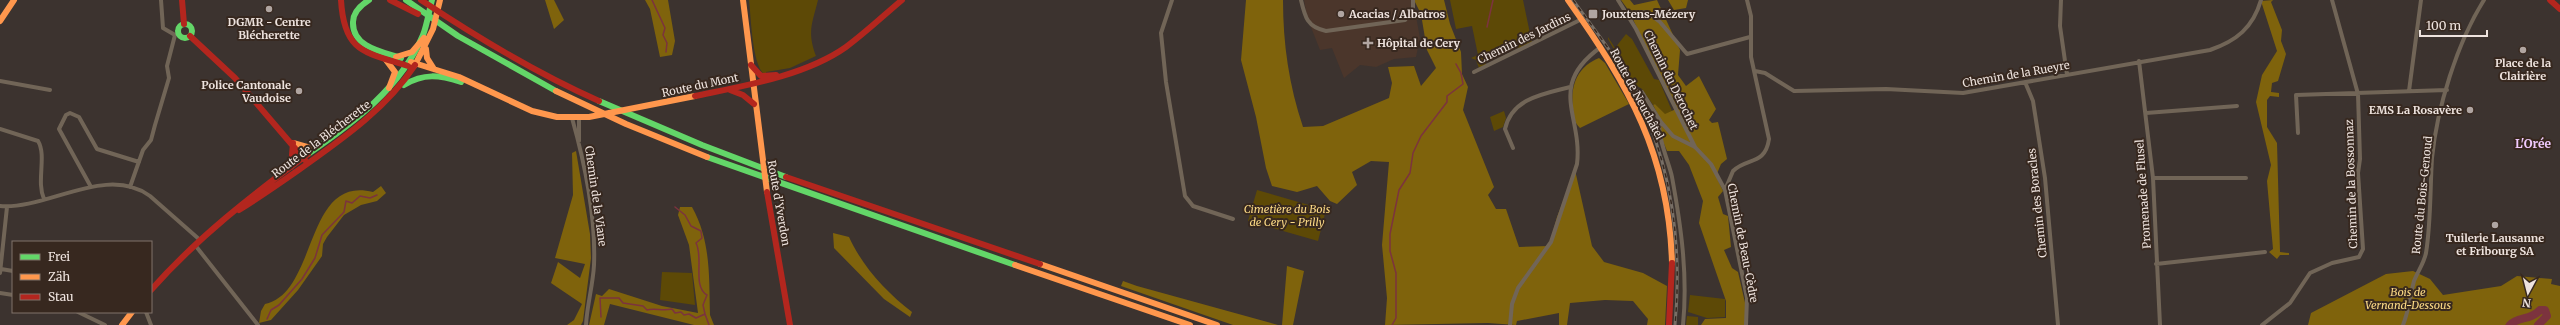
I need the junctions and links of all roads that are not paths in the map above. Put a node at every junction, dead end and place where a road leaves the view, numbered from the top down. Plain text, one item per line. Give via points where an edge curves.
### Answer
1 (14, 0) edge
2 (161, 0) edge
3 (182, 0) edge
4 (341, 0) edge
5 (369, 0) edge
6 (390, 0) edge
7 (406, 0) edge
8 (420, 0) edge
9 (432, 0) edge
10 (440, 0) edge
11 (743, 0) edge
12 (902, 0) edge
13 (1172, 0) edge
14 (1301, 0) edge
15 (1413, 0) edge
16 (1568, 0) edge
17 (1618, 0) edge
18 (1747, 0) edge
19 (2061, 0) edge
20 (2261, 0) edge
21 (2332, 0) edge
22 (2421, 0) edge
23 (2484, 0) edge
24 (2550, 0) edge
25 (2560, 9) edge
26 (1628, 13) junction
27 (1582, 19) junction
28 (0, 21) edge
29 (184, 24) junction
30 (444, 26) junction
31 (429, 32) junction
32 (177, 34) junction
33 (190, 36) junction
34 (424, 38) junction
35 (1750, 38) junction
36 (1601, 47) junction
37 (426, 49) junction
38 (396, 57) junction
39 (385, 60) junction
40 (2139, 62) junction
41 (750, 63) junction
42 (410, 64) junction
43 (416, 66) junction
44 (433, 71) junction
45 (1754, 71) junction
46 (1474, 72) dead end
47 (791, 73) junction
48 (2067, 75) junction
49 (0, 81) edge
50 (2025, 82) junction
51 (752, 84) junction
52 (1570, 87) junction
53 (389, 88) junction
54 (398, 89) junction
55 (50, 90) dead end
56 (729, 90) junction
57 (2447, 90) junction
58 (2409, 91) junction
59 (1627, 92) junction
60 (2358, 94) junction
61 (754, 104) junction
62 (2238, 106) dead end
63 (2146, 113) junction
64 (572, 118) junction
65 (579, 118) junction
66 (1661, 122) junction
67 (0, 129) edge
68 (2298, 133) dead end
69 (1687, 134) junction
70 (330, 137) junction
71 (1676, 138) junction
72 (579, 141) junction
73 (293, 143) junction
74 (335, 143) junction
75 (321, 144) junction
76 (1695, 147) junction
77 (1513, 148) dead end
78 (306, 161) junction
79 (139, 162) junction
80 (290, 168) junction
81 (2153, 178) junction
82 (2246, 178) dead end
83 (91, 187) junction
84 (130, 187) junction
85 (1725, 190) junction
86 (44, 199) junction
87 (0, 206) edge
88 (7, 207) junction
89 (231, 214) junction
90 (1234, 219) dead end
91 (200, 240) junction
92 (194, 245) junction
93 (1, 246) edge
94 (2265, 252) dead end
95 (2156, 264) junction
96 (0, 271) edge
97 (12, 271) edge
98 (152, 289) edge
99 (0, 293) edge
100 (12, 295) edge
101 (80, 313) edge
102 (131, 313) edge
103 (146, 313) edge
104 (105, 325) edge
105 (122, 325) edge
106 (151, 325) edge
107 (258, 325) edge
108 (586, 325) edge
109 (790, 325) edge
110 (1190, 325) edge
111 (1217, 325) edge
112 (1510, 325) edge
113 (1670, 325) edge
114 (1683, 325) edge
115 (1746, 325) edge
116 (2058, 325) edge
117 (2160, 325) edge
118 (2262, 325) edge
119 (2403, 325) edge

1 - 28 main road
2 - 32 street via 163,28
3 - 29 main road
4 - 39 main road via 342,23 349,38 363,52
5 - 38 main road via 355,13 353,26 356,35 368,47
6 - 30 main road
7 - 30 main road
8 - 111 main road via 521,63 628,115 778,174
9 - 31 main road
10 - 31 main road
11 - 41 main road, Route d'Yverdon
12 - 47 main road, Route du Mont via 845,48 815,65
13 - 90 street via 1161,33 1166,82 1185,196 1193,206
14 - 15 street via 1309,24 1326,31 1405,20 1412,9
16 - 27 main road, Route de Neuchâtel
17 - 26 street, Chemin du Dérochet
18 - 35 street via 1751,14
19 - 48 street via 2060,26
20 - 40 street, Chemin de la Rueyre via 2251,23 2240,36 2227,44 2210,50
21 - 60 street, Chemin de la Bossonnaz
22 - 58 street
23 - 57 street, Route du Bois-Genoud via 2468,30
24 - 25 main road
26 - 35 street via 1647,12 1660,22 1684,53 1688,54
26 - 69 street, Chemin du Dérochet
27 - 36 main road, Route de Neuchâtel
27 - 46 street, Chemin des Jardins
29 - 32 main road
29 - 33 main road via 191,28
30 - 110 main road via 517,70 613,118 775,182
31 - 34 main road
31 - 37 main road, Route de la Blécherette
32 - 33 main road
32 - 79 street via 167,66 169,78 156,125
33 - 73 main road via 235,78
34 - 38 main road via 412,52
34 - 42 main road, Route de la Blécherette
35 - 45 street
36 - 52 street via 1576,74
36 - 59 main road, Route de Neuchâtel
37 - 43 main road, Route de la Blécherette
37 - 44 main road
38 - 42 main road
39 - 42 main road
39 - 53 main road via 395,72
40 - 48 street, Chemin de la Rueyre
40 - 63 street, Promenade de Flusel
41 - 47 main road via 761,76
41 - 51 main road, Route d'Yverdon
42 - 43 main road, Route du Mont
42 - 53 main road, Route de la Blécherette
43 - 44 main road, Route du Mont
43 - 54 main road, Route de la Blécherette
44 - 54 main road via 417,76
44 - 64 main road, Route du Mont via 459,77 482,90 532,111
45 - 50 street, Chemin de la Rueyre via 1765,73 1794,91 1886,89 1963,93
45 - 85 street via 1769,133 1768,143 1761,157 1733,172 1729,186
47 - 51 main road, Route du Mont
48 - 50 street, Chemin de la Rueyre
49 - 55 street
50 - 116 street, Chemin des Boracles via 2033,101 2044,174
51 - 56 main road, Route du Mont
51 - 61 main road, Route d'Yverdon
52 - 77 street via 1518,104 1511,113 1505,129
52 - 112 street via 1569,101 1578,154 1577,164 1551,242 1518,288 1510,313
53 - 70 main road, Route de la Blécherette
54 - 74 main road, Route de la Blécherette
56 - 61 main road via 743,95
56 - 65 main road, Route du Mont
57 - 58 street
57 - 119 street, Route du Bois-Genoud via 2432,157 2426,255 2415,280
58 - 60 street
59 - 66 street, Chemin de Beau-Cèdre via 1642,92
59 - 113 main road, Route de Neuchâtel via 1652,141 1667,193 1672,247
60 - 68 street via 2296,95
60 - 118 street, Chemin de la Bossonnaz via 2358,173 2363,249 2358,257 2310,273 2290,303
61 - 109 main road, Route d'Yverdon
62 - 63 street
63 - 81 street, Promenade de Flusel
64 - 65 main road, Route du Mont
64 - 72 street, Chemin de la Viane
65 - 72 street, Chemin de la Viane
66 - 71 street, Chemin de Beau-Cèdre
66 - 114 street via 1658,131 1671,174 1683,252
67 - 86 street via 38,141 41,148 40,189
69 - 71 street via 1682,138
69 - 76 street, Chemin du Dérochet
70 - 74 main road
70 - 75 main road, Route de la Blécherette
71 - 76 street, Chemin de Beau-Cèdre
72 - 108 street, Chemin de la Viane via 594,244 593,286
73 - 75 main road via 307,147
73 - 78 main road
73 - 80 main road via 294,158
74 - 78 main road, Route de la Blécherette
75 - 78 main road, Route de la Blécherette
76 - 85 street, Chemin de Beau-Cèdre via 1711,164
78 - 80 main road, Route de la Blécherette
78 - 89 main road, Route de la Blécherette via 263,195
79 - 83 street via 97,149 79,118 70,113 66,115 59,129
79 - 84 street
80 - 89 main road, Route de la Blécherette
81 - 82 street
81 - 95 street, Promenade de Flusel
83 - 84 street
83 - 86 street
84 - 91 street via 150,196
85 - 115 street, Chemin de Beau-Cèdre via 1747,298
86 - 88 street
87 - 88 street
88 - 93 street
89 - 91 main road, Route de la Blécherette
91 - 92 main road, Route de la Blécherette
92 - 98 main road, Route de la Blécherette
92 - 107 street
93 - 96 street
94 - 95 street
95 - 117 street, Promenade de Flusel
96 - 97 street
99 - 100 street
101 - 104 street
102 - 105 main road
103 - 106 street

